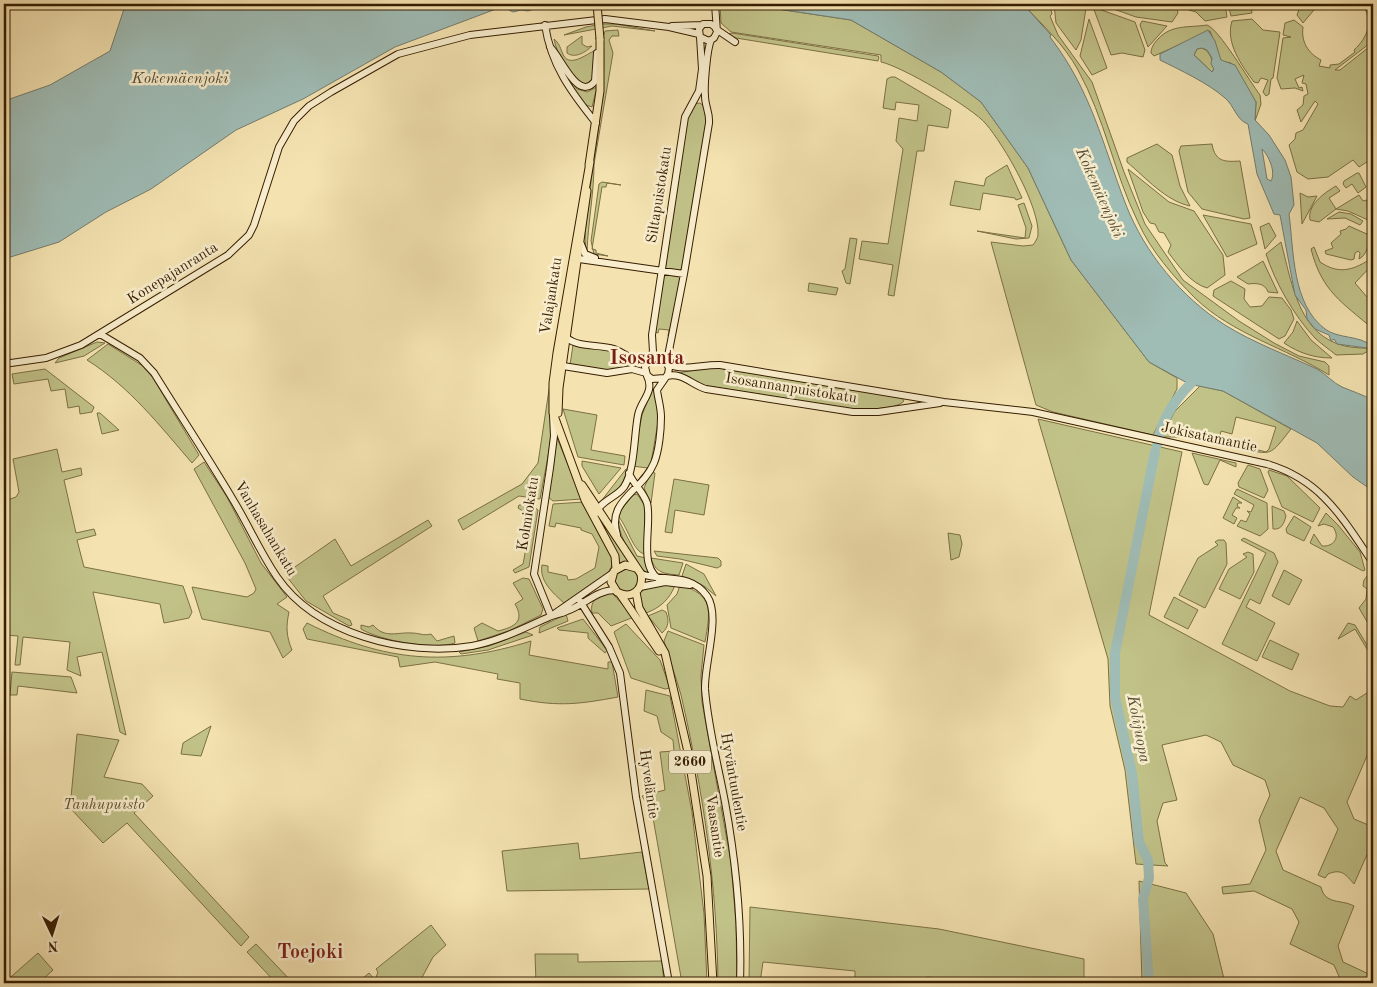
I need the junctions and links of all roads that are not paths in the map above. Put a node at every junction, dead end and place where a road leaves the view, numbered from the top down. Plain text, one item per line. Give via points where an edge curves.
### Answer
1 (597, 4) edge
2 (703, 24) junction
3 (545, 25) junction
4 (669, 27) junction
5 (716, 29) junction
6 (700, 36) junction
7 (600, 40) junction
8 (712, 40) junction
9 (550, 46) junction
10 (692, 102) junction
11 (706, 104) junction
12 (598, 106) junction
13 (586, 111) junction
14 (596, 123) junction
15 (577, 245) junction
16 (578, 259) junction
17 (600, 261) junction
18 (661, 270) junction
19 (684, 274) junction
20 (100, 334) junction
21 (567, 338) junction
22 (557, 353) junction
23 (648, 361) junction
24 (668, 363) junction
25 (4, 364) edge
26 (562, 366) junction
27 (646, 374) junction
28 (665, 377) junction
29 (944, 402) junction
30 (998, 407) joint
31 (553, 413) junction
32 (560, 433) junction
33 (629, 473) junction
34 (576, 475) junction
35 (637, 486) junction
36 (598, 509) junction
37 (596, 520) junction
38 (618, 539) junction
39 (649, 562) junction
40 (1373, 563) edge
41 (636, 568) junction
42 (614, 571) junction
43 (641, 574) junction
44 (655, 577) junction
45 (666, 579) junction
46 (638, 589) junction
47 (617, 592) junction
48 (579, 601) junction
49 (552, 616) junction
50 (670, 674) junction
51 (669, 983) edge
52 (713, 983) edge
53 (740, 983) edge

1 - 7 main road, Valajankatu, bridge
2 - 4 street
2 - 5 street via 711,24
2 - 5 street via 714,4
2 - 6 street
3 - 4 street, Konepajanranta via 605,19
3 - 9 street
3 - 20 street, Konepajanranta via 470,34 414,48 378,64 310,106 284,135 260,213 240,245 216,264
4 - 6 street
5 - 8 street
5 - 8 street via 735,42
6 - 8 street via 704,40
6 - 10 street, Siltapuistokatu via 702,73 699,90
7 - 9 street via 595,80 584,88 576,84
7 - 12 main road, Valajankatu
8 - 11 street via 708,49
9 - 13 street via 551,56
10 - 11 street via 700,100
10 - 18 street, Siltapuistokatu via 685,117
11 - 19 street via 710,113 709,123
12 - 13 street
12 - 14 main road, Valajankatu
13 - 14 street
14 - 15 main road, Valajankatu
15 - 16 main road, Valajankatu
15 - 17 street via 585,254
15 - 22 main road, Valajankatu
16 - 17 street
16 - 21 main road, Valajankatu
17 - 18 street
18 - 19 street
18 - 23 street, Siltapuistokatu via 652,334 653,352
19 - 24 street
20 - 25 street, Konepajanranta via 65,352
20 - 49 street, Vanhasahankatu via 140,358 154,373 233,498 278,578 303,604 328,621 383,641 438,648 472,646 497,640
21 - 23 street via 614,349 632,360
21 - 26 main road, Valajankatu
22 - 26 street
22 - 31 main road, Valajankatu
23 - 24 street via 656,356
23 - 27 street
24 - 28 street
24 - 29 street, Isosannanpuistokatu via 683,368 720,365
26 - 27 street via 607,373 632,369
26 - 32 main road, Valajankatu via 558,409
27 - 28 street via 655,380
27 - 33 street via 650,388 638,414
28 - 29 street, Isosannanpuistokatu via 679,376 706,389 853,412 878,412
28 - 35 street via 657,390 661,418 655,458
29 - 30 street, Isosannanpuistokatu
30 - 40 street, Jokisatamantie via 1049,415 1267,464 1302,478 1333,505
31 - 32 main road, Valajankatu
31 - 49 street, Kolmiokatu via 554,436 534,574
32 - 34 main road, Valajankatu
33 - 35 street
33 - 36 street via 624,486
34 - 36 main road, Valajankatu
34 - 37 main road, Valajankatu
35 - 38 street via 614,515
35 - 39 street via 648,507
36 - 37 street
36 - 38 main road, Valajankatu
37 - 42 main road, Valajankatu via 615,556
38 - 41 main road, Valajankatu
39 - 44 street
39 - 45 street
41 - 42 main road via 625,565
41 - 43 main road
42 - 47 main road via 611,582
42 - 48 street, Vanhasahankatu
43 - 44 street
43 - 46 main road
44 - 45 street
45 - 46 street, Hyväntuulentie
45 - 53 street, Hyväntuulentie via 700,589 710,600 712,608 705,687 735,870
46 - 47 main road via 628,595
46 - 50 main road, Vaasantie via 639,608 665,653
47 - 48 street, Vanhasahankatu via 599,593
47 - 50 main road, Vaasantie via 646,630
48 - 49 street, Vanhasahankatu
48 - 51 street, Hyveläntie via 609,647 620,673 636,797
50 - 52 main road, Vaasantie / 2660 via 704,850

